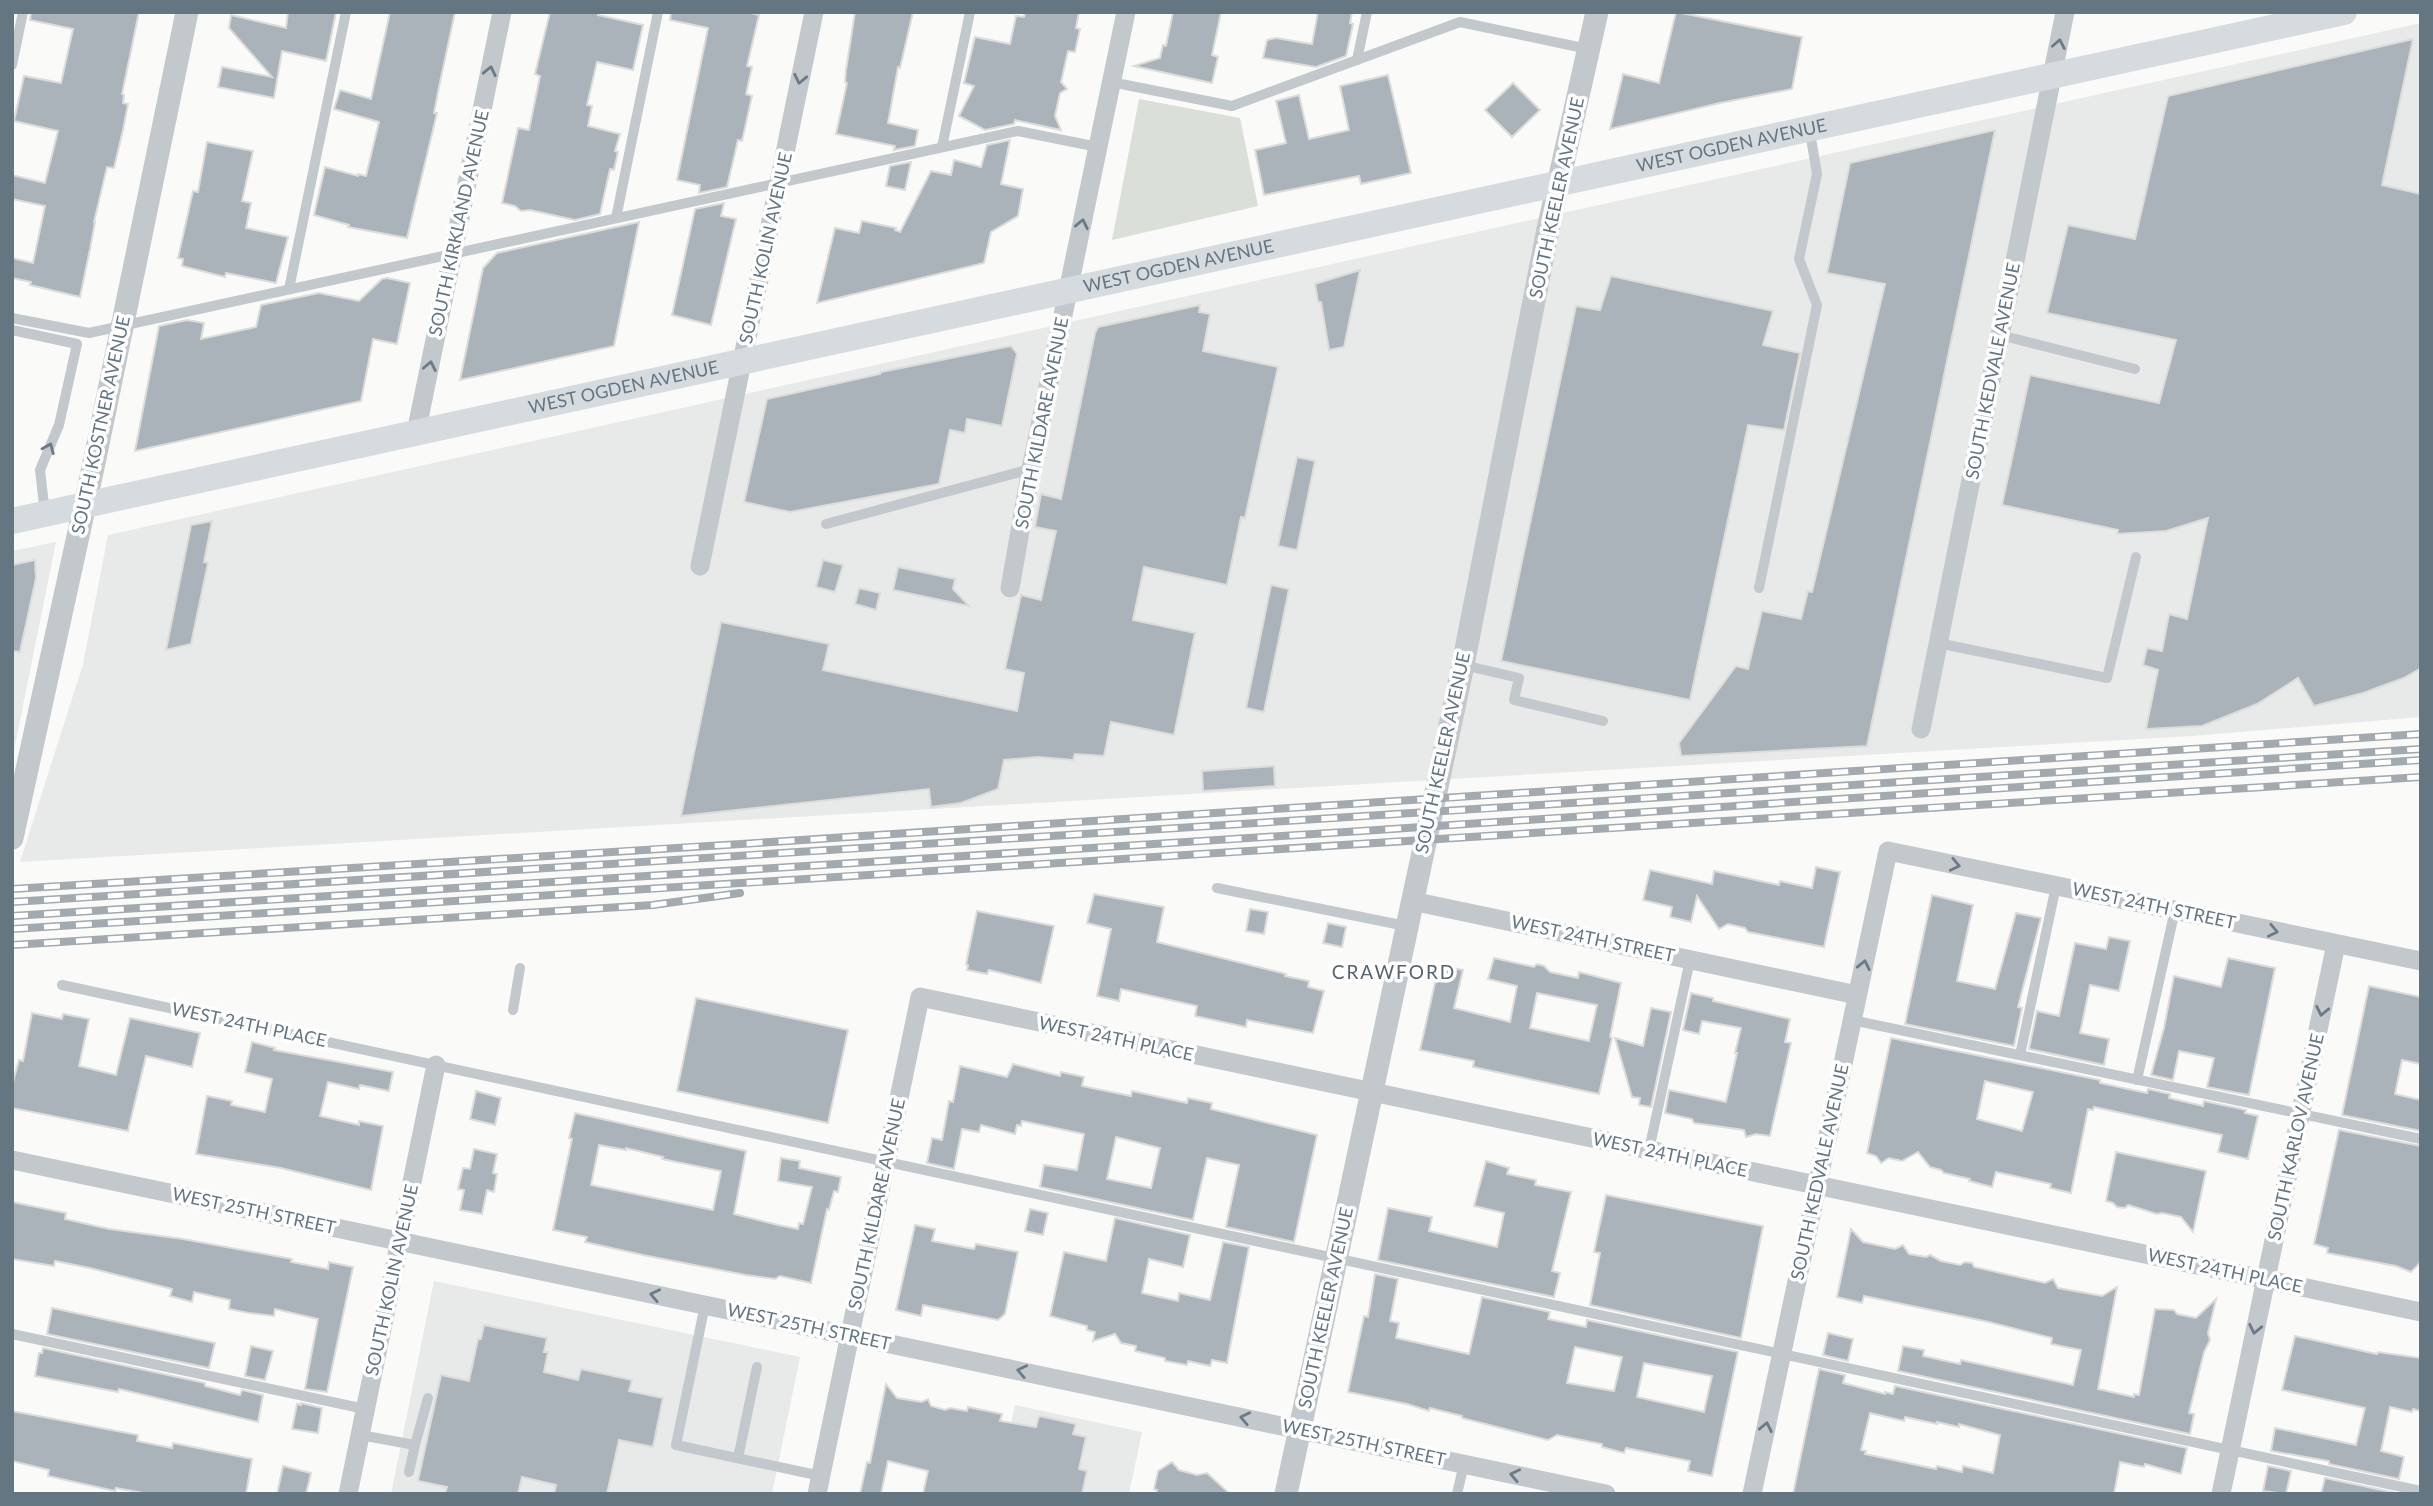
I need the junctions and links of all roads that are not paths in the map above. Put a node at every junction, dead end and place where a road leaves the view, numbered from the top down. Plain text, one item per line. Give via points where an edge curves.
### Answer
1 (23, 12) edge
2 (187, 12) edge
3 (346, 12) edge
4 (502, 12) edge
5 (658, 12) edge
6 (814, 12) edge
7 (970, 12) edge
8 (1126, 12) edge
9 (1367, 12) edge
10 (1597, 12) edge
11 (2065, 12) edge
12 (2344, 12) edge
13 (1589, 50) junction
14 (1357, 60) junction
15 (12, 65) edge
16 (2053, 75) junction
17 (1111, 82) junction
18 (1810, 129) junction
19 (942, 148) junction
20 (1098, 148) junction
21 (779, 182) junction
22 (1559, 183) junction
23 (616, 218) junction
24 (453, 254) junction
25 (289, 289) junction
26 (1068, 291) junction
27 (12, 318) edge
28 (122, 326) junction
29 (12, 330) edge
30 (2000, 335) junction
31 (743, 362) junction
32 (2135, 369) dead end
33 (416, 433) junction
34 (1031, 469) junction
35 (85, 505) junction
36 (45, 514) junction
37 (12, 521) edge
38 (826, 524) dead end
39 (2136, 557) dead end
40 (700, 566) dead end
41 (1010, 588) dead end
42 (1759, 588) dead end
43 (1938, 643) junction
44 (1463, 665) junction
45 (1603, 721) dead end
46 (1921, 729) dead end
47 (12, 838) edge
48 (1888, 851) joint
49 (2056, 886) junction
50 (1217, 888) dead end
51 (1412, 901) junction
52 (2175, 910) junction
53 (1406, 926) junction
54 (2336, 944) junction
55 (1690, 960) junction
56 (2421, 961) edge
57 (520, 968) dead end
58 (62, 985) dead end
59 (1857, 995) junction
60 (920, 997) joint
61 (513, 1010) dead end
62 (1852, 1020) junction
63 (2020, 1055) junction
64 (436, 1065) junction
65 (2137, 1080) junction
66 (1372, 1092) junction
67 (2301, 1114) junction
68 (2421, 1139) edge
69 (1649, 1150) junction
70 (12, 1160) edge
71 (886, 1162) junction
72 (1817, 1186) junction
73 (400, 1241) junction
74 (1337, 1258) junction
75 (2266, 1280) junction
76 (705, 1305) junction
77 (2421, 1312) edge
78 (12, 1334) edge
79 (850, 1335) junction
80 (1782, 1354) junction
81 (757, 1367) dead end
82 (428, 1398) dead end
83 (365, 1409) junction
84 (1300, 1429) junction
85 (360, 1435) junction
86 (415, 1445) junction
87 (2230, 1450) junction
88 (738, 1458) junction
89 (1464, 1464) junction
90 (409, 1472) dead end
91 (819, 1485) edge
92 (2421, 1491) edge
93 (348, 1494) edge
94 (1286, 1494) edge
95 (1458, 1494) edge
96 (1606, 1494) edge
97 (1752, 1494) edge
98 (2221, 1494) edge

1 - 15 lane
2 - 28 street, SOUTH KOSTNER AVENUE
3 - 25 lane
24 -> 4 street, SOUTH KIRKLAND AVENUE
5 - 23 lane
6 -> 21 street, SOUTH KOLIN AVENUE
7 - 19 lane
8 - 17 street, SOUTH KILDARE AVENUE
9 - 14 lane
10 - 13 street, SOUTH KEELER AVENUE
16 -> 11 street, SOUTH KEDVALE AVENUE
12 - 16 main road, WEST OGDEN AVENUE
13 - 14 lane via 1460,22
13 - 22 street, SOUTH KEELER AVENUE
14 - 17 lane via 1232,106
16 - 18 main road, WEST OGDEN AVENUE
16 - 30 street, SOUTH KEDVALE AVENUE
17 - 20 street, SOUTH KILDARE AVENUE
18 - 22 main road, WEST OGDEN AVENUE
18 - 42 lane via 1817,174 1799,259 1817,304
19 - 20 lane via 1018,131
19 - 21 lane
26 -> 20 street, SOUTH KILDARE AVENUE
21 - 23 lane
21 - 31 street, SOUTH KOLIN AVENUE
22 - 26 main road, WEST OGDEN AVENUE
22 - 44 street, SOUTH KEELER AVENUE
23 - 24 lane
24 - 25 lane
33 -> 24 street, SOUTH KIRKLAND AVENUE
25 - 28 lane
26 - 31 main road, WEST OGDEN AVENUE
26 - 34 street, SOUTH KILDARE AVENUE
27 - 28 lane via 85,333
28 - 35 street, SOUTH KOSTNER AVENUE
36 -> 29 lane via 40,470 59,425 77,344
30 - 32 lane
30 - 43 street, SOUTH KEDVALE AVENUE
31 - 33 main road, WEST OGDEN AVENUE
31 - 40 street, SOUTH KOLIN AVENUE
33 - 35 main road, WEST OGDEN AVENUE
34 - 38 lane
34 - 41 street, SOUTH KILDARE AVENUE
35 - 36 main road, WEST OGDEN AVENUE
35 - 47 street, SOUTH KOSTNER AVENUE
36 - 37 main road, WEST OGDEN AVENUE
39 - 43 lane via 2107,678
43 - 46 street, SOUTH KEDVALE AVENUE
44 - 45 lane via 1519,678 1514,700
44 - 51 street, SOUTH KEELER AVENUE
48 -> 49 street, WEST 24TH STREET
59 -> 48 street, SOUTH KEDVALE AVENUE
49 - 52 street, WEST 24TH STREET
49 - 63 lane
50 - 53 lane
51 - 53 street, SOUTH KEELER AVENUE
51 - 55 street, WEST 24TH STREET
52 -> 54 street, WEST 24TH STREET
52 - 65 lane
53 - 66 street, SOUTH KEELER AVENUE
54 - 56 street, WEST 24TH STREET
54 -> 67 street, SOUTH KARLOV AVENUE
55 - 59 street, WEST 24TH STREET
55 - 69 lane
57 - 61 lane
58 - 64 lane, WEST 24TH PLACE
59 - 62 street, SOUTH KEDVALE AVENUE
60 - 66 street, WEST 24TH PLACE
60 - 71 street, SOUTH KILDARE AVENUE
62 - 63 lane
62 - 72 street, SOUTH KEDVALE AVENUE
63 - 65 lane
64 - 71 lane, WEST 24TH PLACE
64 - 73 street, SOUTH KOLIN AVENUE
65 - 67 lane
66 - 69 street, WEST 24TH PLACE
66 - 74 street, SOUTH KEELER AVENUE
67 - 68 lane
67 - 75 street, SOUTH KARLOV AVENUE
69 - 72 street, WEST 24TH PLACE
70 - 73 street, WEST 25TH STREET
71 - 74 lane, WEST 24TH PLACE
71 - 79 street, SOUTH KILDARE AVENUE
72 - 75 street, WEST 24TH PLACE
72 - 80 street, SOUTH KEDVALE AVENUE
76 -> 73 street, WEST 25TH STREET
73 - 83 street, SOUTH KOLIN AVENUE
74 - 80 lane, WEST 24TH PLACE
74 - 84 street, SOUTH KEELER AVENUE
75 - 77 street, WEST 24TH PLACE
75 -> 87 street, SOUTH KARLOV AVENUE
76 - 79 street, WEST 25TH STREET
76 - 88 lane via 676,1445
78 - 83 lane
84 -> 79 street, WEST 25TH STREET
79 - 91 street, SOUTH KILDARE AVENUE
80 - 87 lane, WEST 24TH PLACE
97 -> 80 street, SOUTH KEDVALE AVENUE
81 - 88 lane
82 - 86 lane
83 - 85 street, SOUTH KOLIN AVENUE
84 - 89 street, WEST 25TH STREET
84 - 94 street, SOUTH KEELER AVENUE
85 - 86 lane
85 - 93 street, SOUTH KOLIN AVENUE
86 - 90 lane
87 - 92 lane, WEST 24TH PLACE
87 - 98 street, SOUTH KARLOV AVENUE
88 - 91 lane
89 - 95 lane
96 -> 89 street, WEST 25TH STREET

